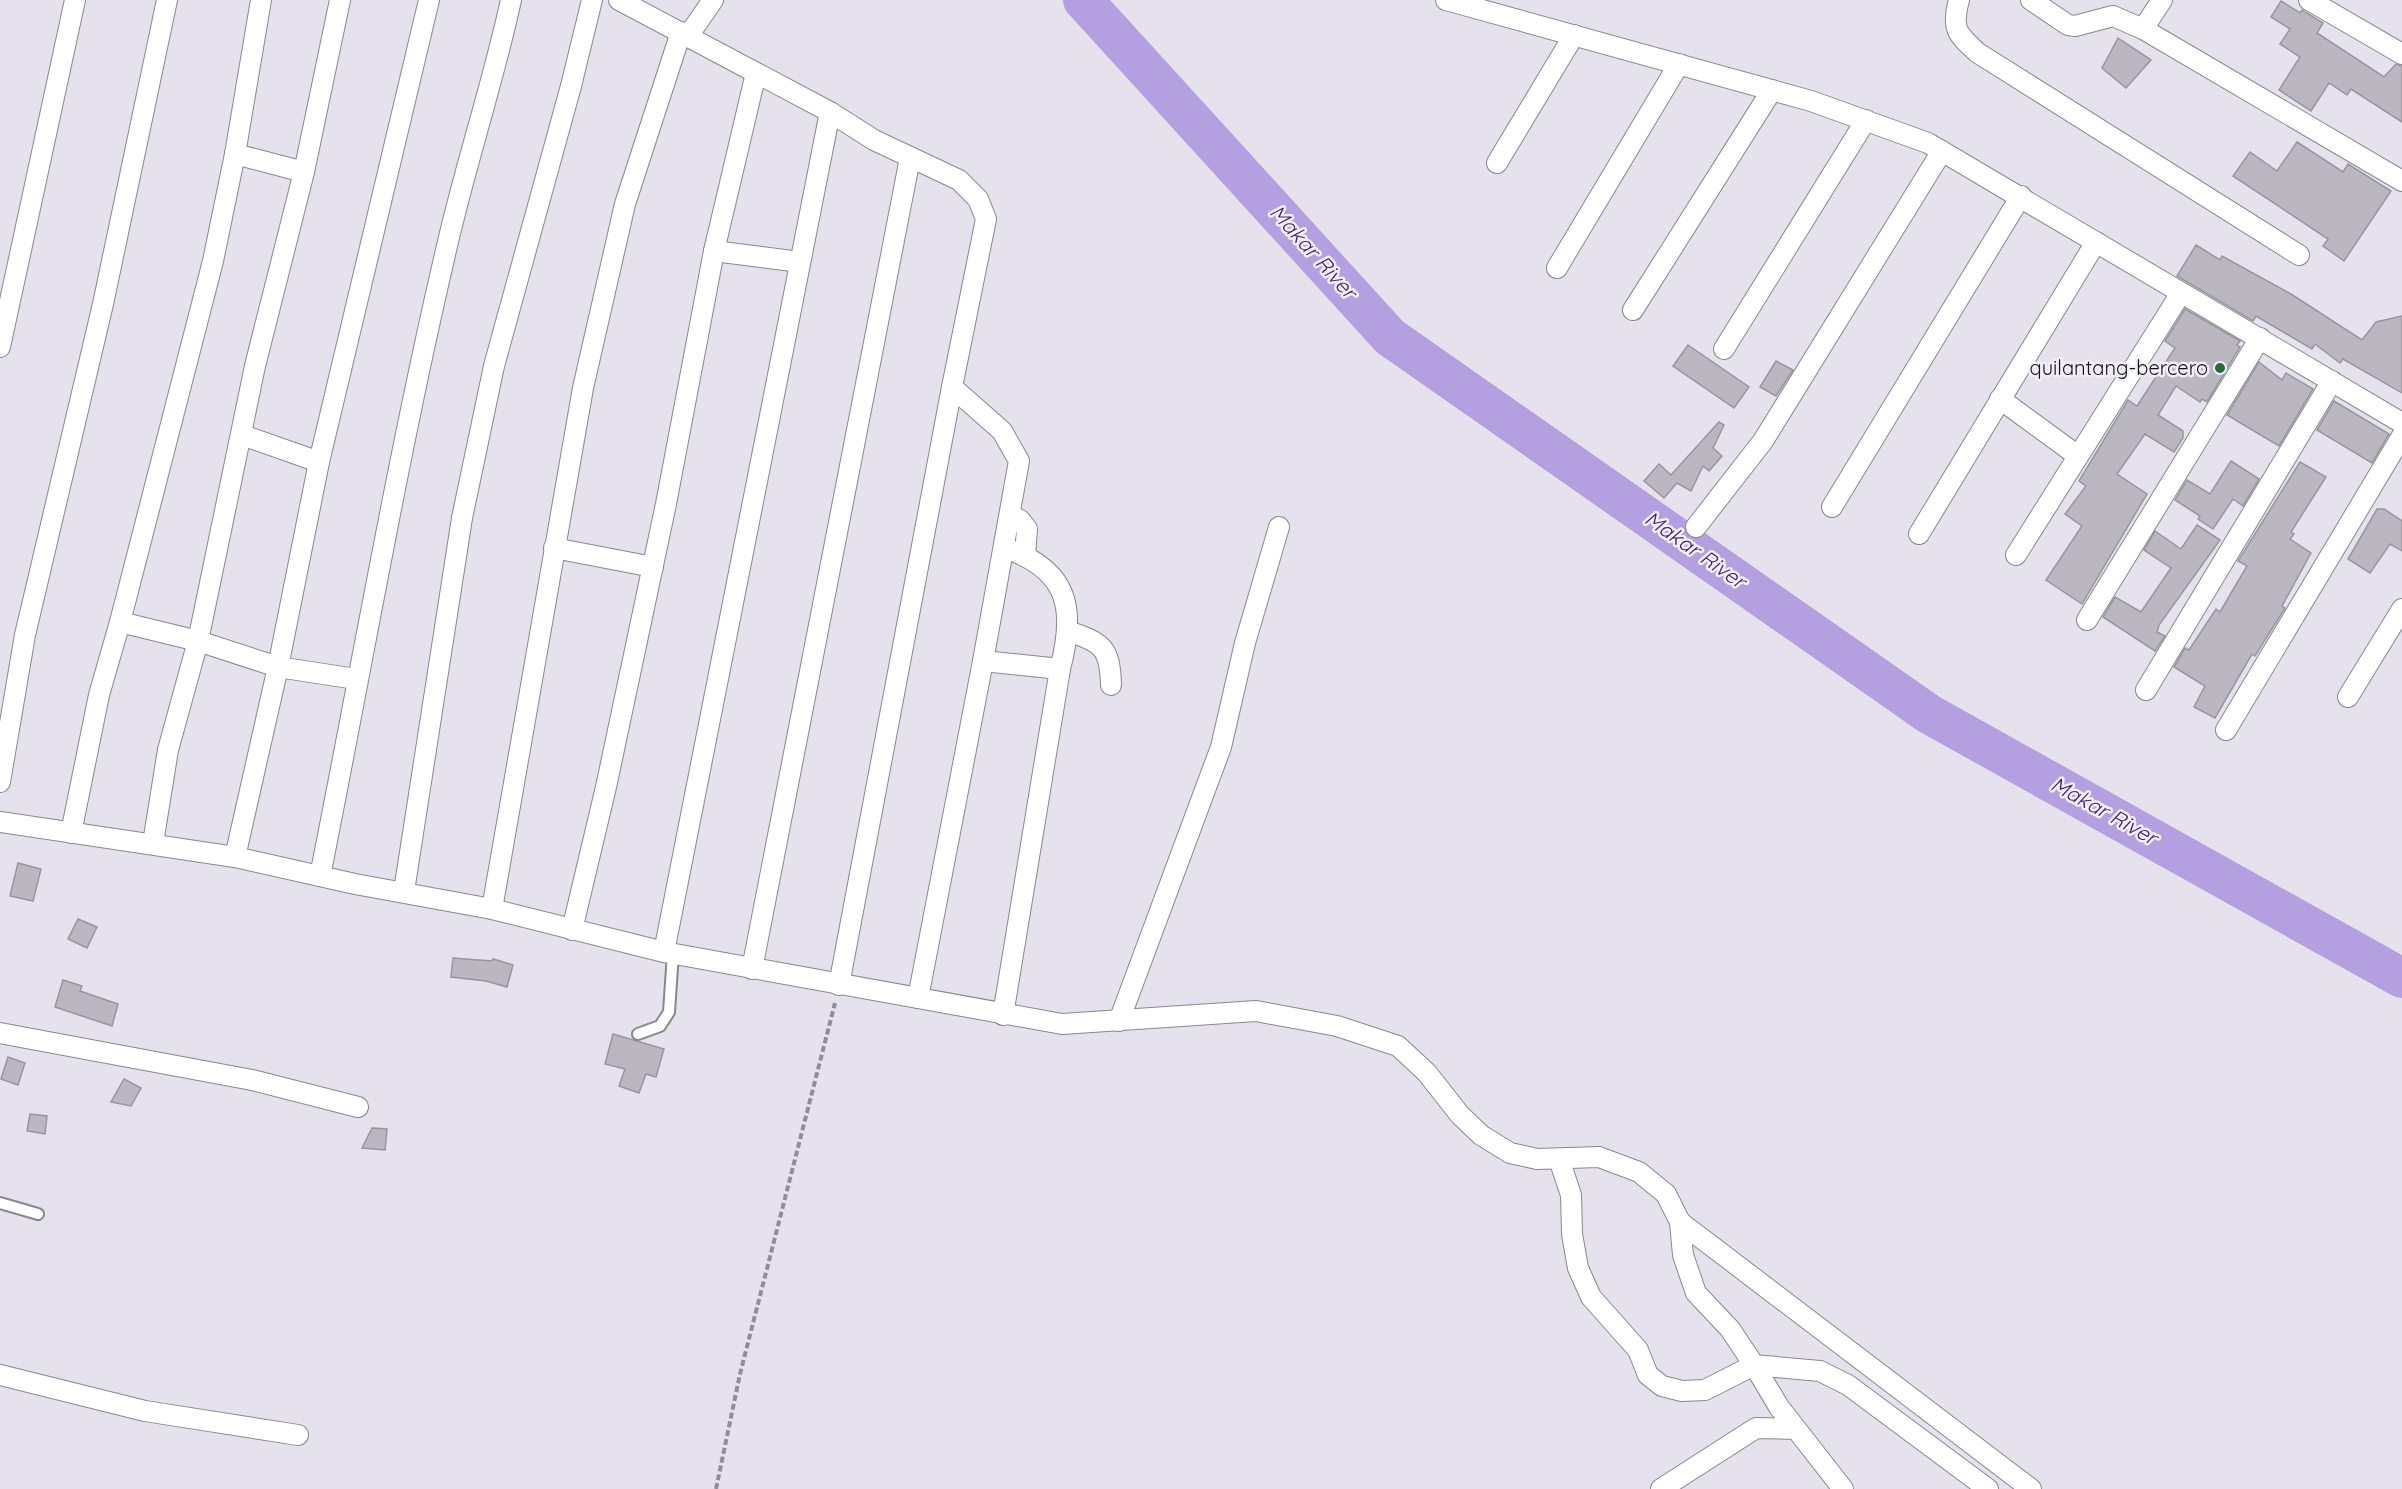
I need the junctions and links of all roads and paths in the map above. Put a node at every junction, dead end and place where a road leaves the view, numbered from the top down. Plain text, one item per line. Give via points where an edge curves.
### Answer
1 (75, 0) edge
2 (167, 0) edge
3 (261, 0) edge
4 (340, 0) edge
5 (429, 0) edge
6 (511, 0) edge
7 (592, 0) edge
8 (619, 0) edge
9 (713, 0) edge
10 (1446, 0) edge
11 (1959, 0) edge
12 (2031, 0) edge
13 (2162, 0) edge
14 (2309, 0) edge
15 (2143, 29) junction
16 (685, 34) junction
17 (1574, 35) junction
18 (2402, 54) edge
19 (1679, 64) junction
20 (756, 73) junction
21 (1772, 90) junction
22 (830, 112) junction
23 (1866, 120) junction
24 (1942, 151) junction
25 (235, 154) junction
26 (910, 158) junction
27 (1497, 163) dead end
28 (304, 172) junction
29 (2402, 181) edge
30 (2021, 196) junction
31 (2096, 242) junction
32 (714, 251) junction
33 (2299, 255) dead end
34 (800, 262) junction
35 (1557, 268) dead end
36 (2181, 293) junction
37 (1633, 310) dead end
38 (2260, 338) junction
39 (0, 347) edge
40 (1724, 349) dead end
41 (2332, 381) junction
42 (952, 387) junction
43 (2000, 399) junction
44 (2402, 423) edge
45 (242, 435) junction
46 (2402, 436) edge
47 (2078, 456) junction
48 (319, 462) junction
49 (1832, 507) dead end
50 (1010, 515) junction
51 (1279, 527) dead end
52 (1696, 527) dead end
53 (1918, 534) dead end
54 (1005, 548) junction
55 (554, 549) junction
56 (1025, 555) junction
57 (2016, 555) dead end
58 (653, 567) junction
59 (2402, 609) edge
60 (2087, 620) dead end
61 (120, 622) junction
62 (1067, 631) junction
63 (198, 641) junction
64 (983, 661) junction
65 (278, 667) junction
66 (1060, 669) junction
67 (356, 679) junction
68 (1111, 685) dead end
69 (2146, 690) dead end
70 (2348, 697) dead end
71 (2226, 730) dead end
72 (0, 782) edge
73 (0, 822) edge
74 (71, 833) junction
75 (153, 843) junction
76 (235, 857) junction
77 (320, 876) junction
78 (404, 891) junction
79 (492, 909) junction
80 (572, 930) junction
81 (669, 952) junction
82 (752, 969) junction
83 (839, 985) junction
84 (918, 998) junction
85 (1003, 1015) junction
86 (1119, 1021) junction
87 (0, 1033) edge
88 (638, 1034) dead end
89 (358, 1107) dead end
90 (1559, 1159) junction
91 (0, 1203) edge
92 (38, 1214) dead end
93 (1680, 1222) junction
94 (1754, 1365) junction
95 (0, 1375) edge
96 (1796, 1429) junction
97 (298, 1435) dead end
98 (716, 1489) edge
99 (1661, 1489) edge
100 (1843, 1489) edge
101 (1988, 1489) edge
102 (2031, 1489) edge

1 - 39 street
2 - 72 street via 103,304 25,635
3 - 25 street
4 - 28 street
5 - 48 street
6 - 67 street via 445,255
7 - 78 street via 494,366 462,518
8 - 16 street
9 - 16 street
10 - 17 street
11 - 33 street via 1954,21 1959,36 1978,53
12 - 15 street via 2068,25 2114,16
13 - 15 street
14 - 18 street
15 - 29 street
16 - 20 street
16 - 55 street via 625,204 583,388
17 - 19 street
17 - 27 street
19 - 21 street
19 - 35 street
20 - 22 street
20 - 32 street
21 - 23 street
21 - 37 street
22 - 26 street
22 - 34 street
23 - 24 street via 1928,142
23 - 40 street
24 - 30 street
24 - 52 street via 1763,441
25 - 28 street
25 - 61 street via 213,261
26 - 42 street via 959,180 978,199 986,219
26 - 82 street
28 - 45 street via 255,366
30 - 31 street
30 - 49 street
31 - 36 street
31 - 43 street
32 - 34 street
32 - 58 street
34 - 81 street
36 - 38 street
36 - 47 street
38 - 41 street
38 - 60 street
41 - 44 street
41 - 69 street
42 - 50 street via 1002,431 1019,461
42 - 83 street
43 - 47 street
43 - 53 street
45 - 48 street
45 - 63 street
46 - 71 street
47 - 57 street
48 - 65 street
50 - 54 street
50 - 56 street via 1027,529
51 - 86 street via 1245,643 1221,747
54 - 56 street
54 - 64 street
55 - 58 street
55 - 79 street
56 - 62 street via 1040,564 1057,583 1068,606
58 - 80 street
59 - 70 street
61 - 63 street
61 - 74 street via 85,753
62 - 66 street
62 - 68 street via 1088,638 1104,650 1111,661
63 - 65 street
63 - 75 street via 168,750
64 - 66 street
64 - 84 street
65 - 67 street
65 - 76 street
66 - 85 street
67 - 77 street
73 - 74 street
74 - 75 street
75 - 76 street
76 - 77 street
77 - 78 street
78 - 79 street
79 - 80 street
80 - 81 street
81 - 82 street
81 - 88 lane via 669,1012 660,1026
82 - 83 street
83 - 84 street
83 - 98 path via 740,1374
84 - 85 street
85 - 86 street via 1062,1024
86 - 90 street via 1257,1011 1337,1026 1398,1046 1427,1073 1460,1115 1481,1135 1510,1153
87 - 89 street via 241,1078
90 - 93 street via 1599,1157 1639,1172 1666,1194
90 - 94 street via 1571,1195 1578,1268 1591,1297 1638,1350 1648,1375 1672,1389 1705,1390
91 - 92 lane
93 - 94 street via 1683,1255 1696,1293 1730,1329
93 - 102 street
94 - 96 street
94 - 101 street via 1820,1371 1848,1385
95 - 97 street via 145,1411
96 - 99 street via 1756,1428
96 - 100 street

